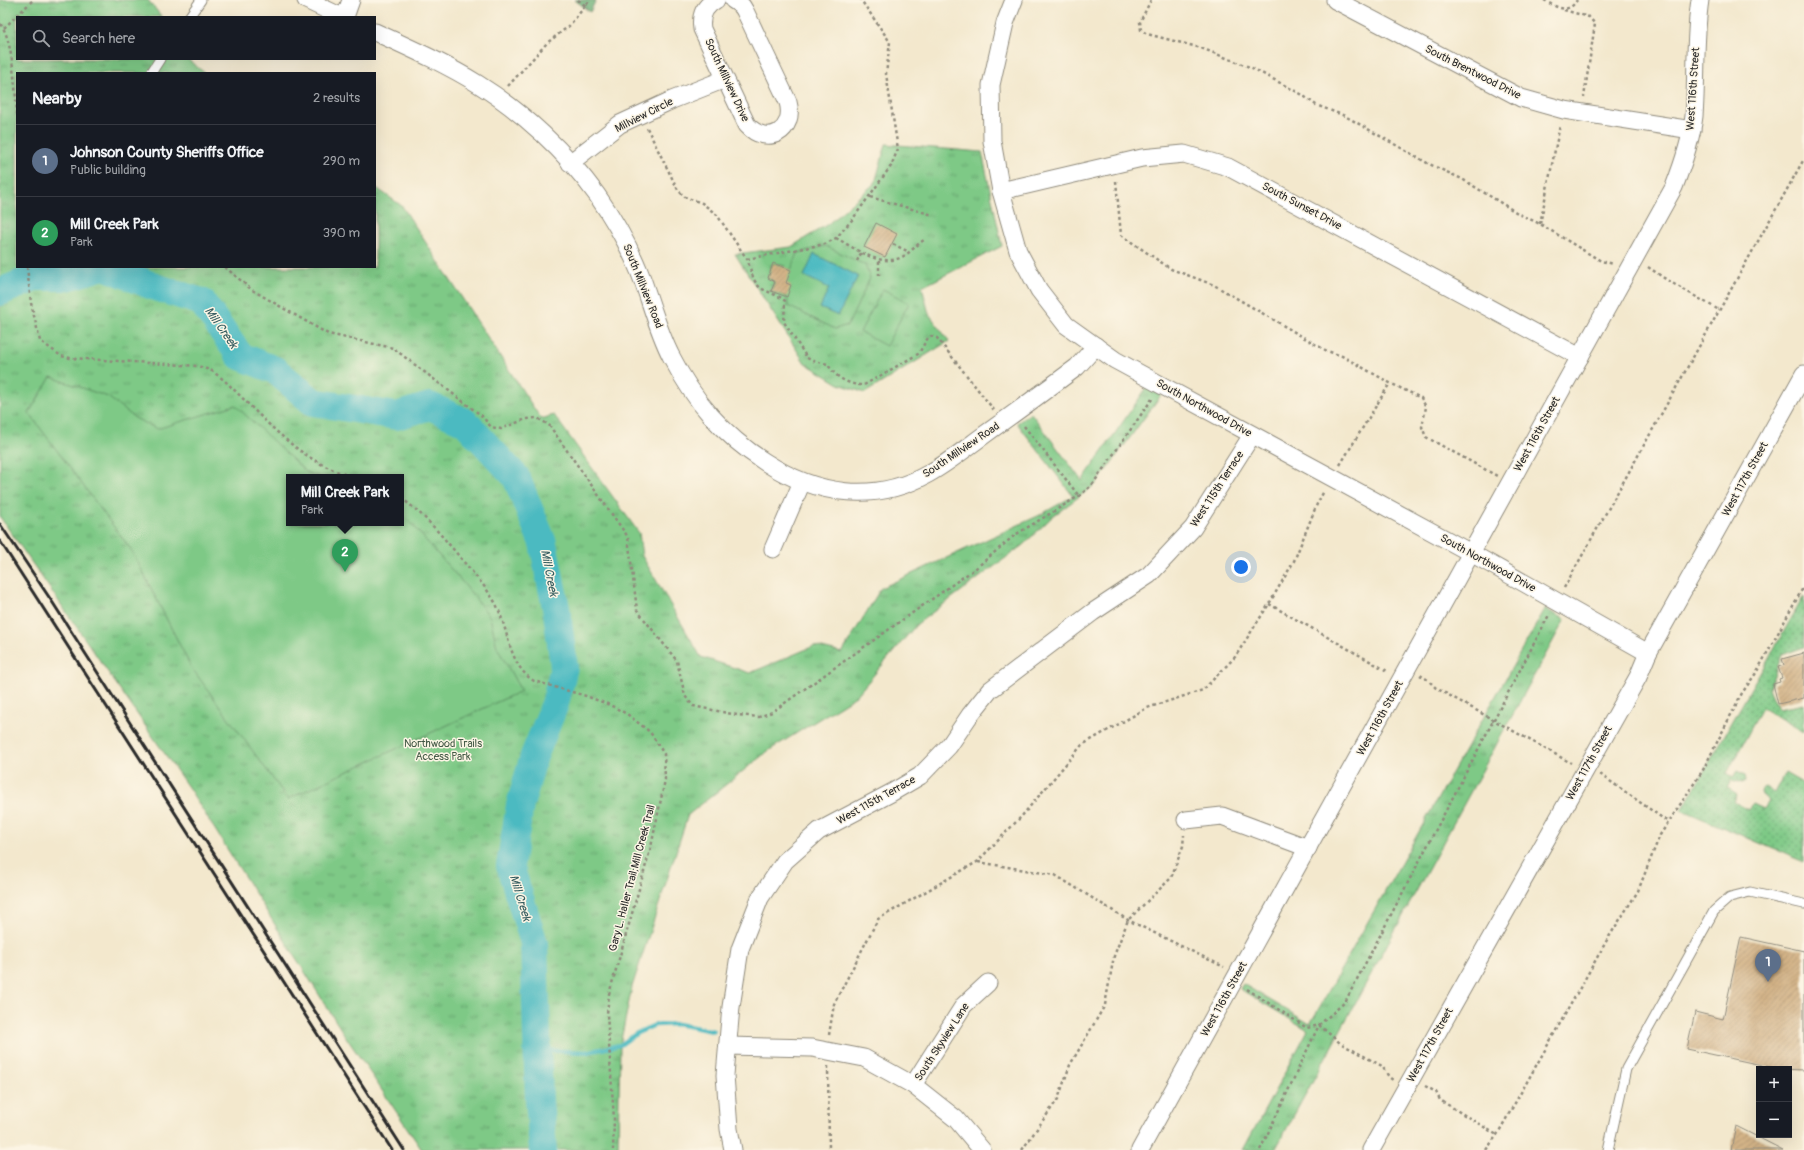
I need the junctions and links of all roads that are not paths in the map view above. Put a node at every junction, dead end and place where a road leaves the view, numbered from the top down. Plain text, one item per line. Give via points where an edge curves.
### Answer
1 (201, 0) edge
2 (306, 0) edge
3 (351, 0) edge
4 (716, 0) edge
5 (733, 0) edge
6 (1014, 0) edge
7 (1335, 0) edge
8 (1700, 0) edge
9 (190, 16) edge
10 (341, 16) edge
11 (343, 16) edge
12 (376, 32) edge
13 (159, 60) edge
14 (152, 72) edge
15 (725, 80) junction
16 (1692, 130) junction
17 (570, 163) junction
18 (1001, 191) junction
19 (1096, 346) junction
20 (1580, 357) junction
21 (1804, 374) edge
22 (1252, 435) junction
23 (802, 482) junction
24 (774, 549) dead end
25 (1472, 553) junction
26 (1648, 652) junction
27 (1186, 820) road end
28 (1308, 848) junction
29 (1804, 904) edge
30 (988, 983) dead end
31 (728, 1046) junction
32 (913, 1085) junction
33 (733, 1150) edge
34 (982, 1150) edge
35 (1140, 1150) edge
36 (1371, 1150) edge
37 (1608, 1150) edge

1 - 9 lane
2 - 10 street
3 - 11 street
4 - 15 street, South Millview Drive via 704,10 701,23
5 - 15 street, South Millview Drive via 745,11 788,102 790,109 787,124 782,130 767,136 753,131 747,125
6 - 18 street, South Northwood Drive via 1005,22 991,85 992,141
7 - 16 street, South Brentwood Drive via 1521,98 1564,110
8 - 16 street, West 116th Street
12 - 17 street, South Millview Road via 477,83 544,136
13 - 14 lane
15 - 17 street, Millview Circle via 672,100 620,124
16 - 20 street, West 116th Street via 1685,160 1674,187
17 - 23 street, South Millview Road via 620,231 638,268 669,353 688,387 712,419 742,447 774,468
18 - 19 street, South Northwood Drive via 1018,251 1039,290 1066,325
18 - 20 street, South Sunset Drive via 1142,158 1184,154 1228,167
19 - 22 street, South Northwood Drive via 1115,360
19 - 23 street, South Millview Road via 1077,367 928,474 898,487 866,493 833,490
20 - 25 street, West 116th Street
21 - 26 street, West 117th Street
22 - 25 street, South Northwood Drive
22 - 31 street, West 115th Terrace via 1193,528 1149,575 1093,612 990,690 949,746 920,776 819,831 785,861 760,898 740,950
23 - 24 street
25 - 26 street, South Northwood Drive
25 - 28 street, West 116th Street
26 - 36 street, West 117th Street via 1638,677
27 - 28 street via 1222,816
28 - 35 street, West 116th Street
29 - 37 lane via 1750,892 1730,897 1714,911 1626,1069
30 - 32 street, South Skyview Lane via 964,1005
31 - 32 street, South Skyview Lane via 812,1048 864,1058
31 - 33 street, West 115th Terrace via 725,1075
32 - 34 street, South Skyview Lane via 956,1119

